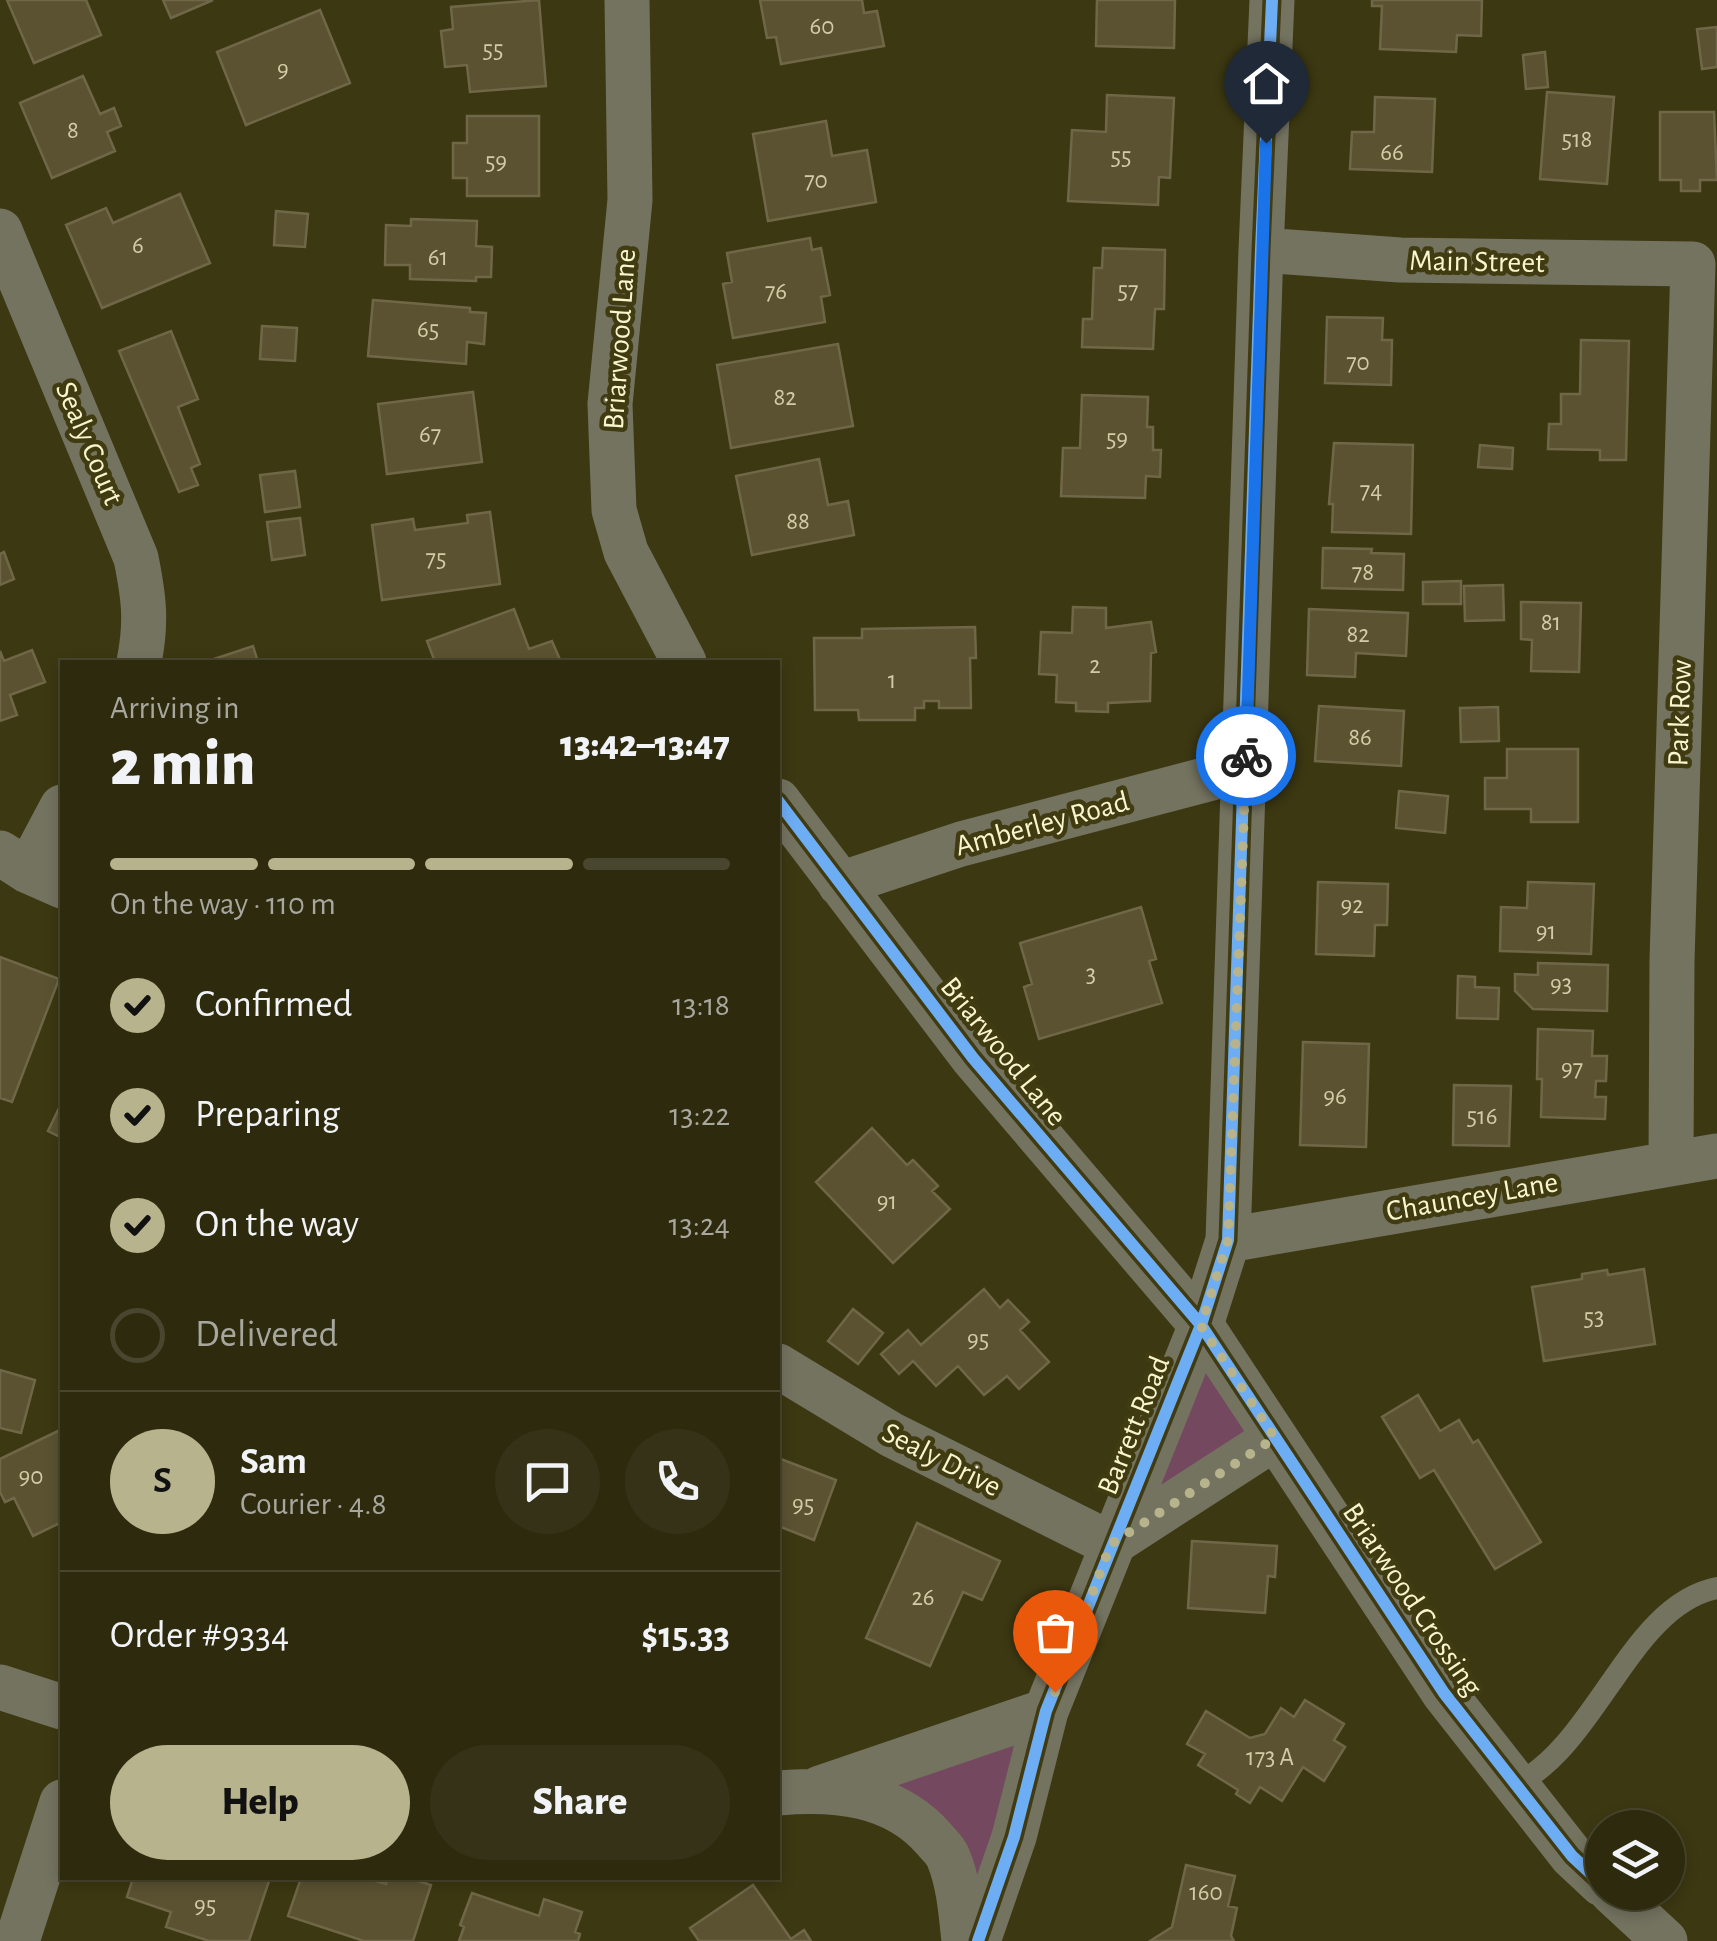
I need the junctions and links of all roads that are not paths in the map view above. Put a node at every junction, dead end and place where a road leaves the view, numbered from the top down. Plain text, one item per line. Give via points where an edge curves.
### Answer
1 (627, 0) edge
2 (1272, 0) edge
3 (0, 232) edge
4 (1261, 250) junction
5 (1700, 290) edge
6 (139, 660) edge
7 (683, 660) edge
8 (1246, 769) junction
9 (780, 804) edge
10 (60, 811) edge
11 (30, 870) edge
12 (840, 884) junction
13 (1717, 1156) edge
14 (1671, 1162) junction
15 (1228, 1240) junction
16 (1201, 1326) junction
17 (780, 1367) edge
18 (1275, 1438) junction
19 (1111, 1544) junction
20 (1717, 1588) edge
21 (0, 1688) edge
22 (60, 1706) edge
23 (1046, 1712) junction
24 (1516, 1785) junction
25 (795, 1791) edge
26 (60, 1808) edge
27 (1585, 1868) edge
28 (1631, 1910) edge
29 (18, 1941) edge
30 (964, 1941) edge
31 (978, 1941) edge
32 (1665, 1941) edge

1 - 7 street, Briarwood Lane via 630,200 610,404 614,510 626,552
2 - 4 street, Barrett Road
3 - 6 street, Sealy Court via 136,558 146,629
4 - 5 street, Main Street
4 - 8 street, Barrett Road
5 - 14 street, Park Row via 1672,961
8 - 12 street, Amberley Road via 962,844
8 - 15 street, Barrett Road
9 - 12 street, Briarwood Lane
10 - 11 street
12 - 16 street, Briarwood Lane via 973,1058
13 - 14 street, Chauncey Lane
14 - 15 street, Chauncey Lane
15 - 16 street, Barrett Road
16 - 18 street, Briarwood Crossing
16 - 19 street, Barrett Road
17 - 19 street, Sealy Drive via 892,1435
18 - 19 street, Barrett Road
18 - 24 street, Briarwood Crossing via 1444,1694
19 - 23 street, Barrett Road
20 - 24 lane via 1669,1610 1574,1736
21 - 22 street
23 - 25 street
23 - 31 street, Barrett Road
24 - 27 street, Briarwood Crossing
25 - 30 street via 889,1803 921,1824 947,1853
26 - 29 street
28 - 32 street

